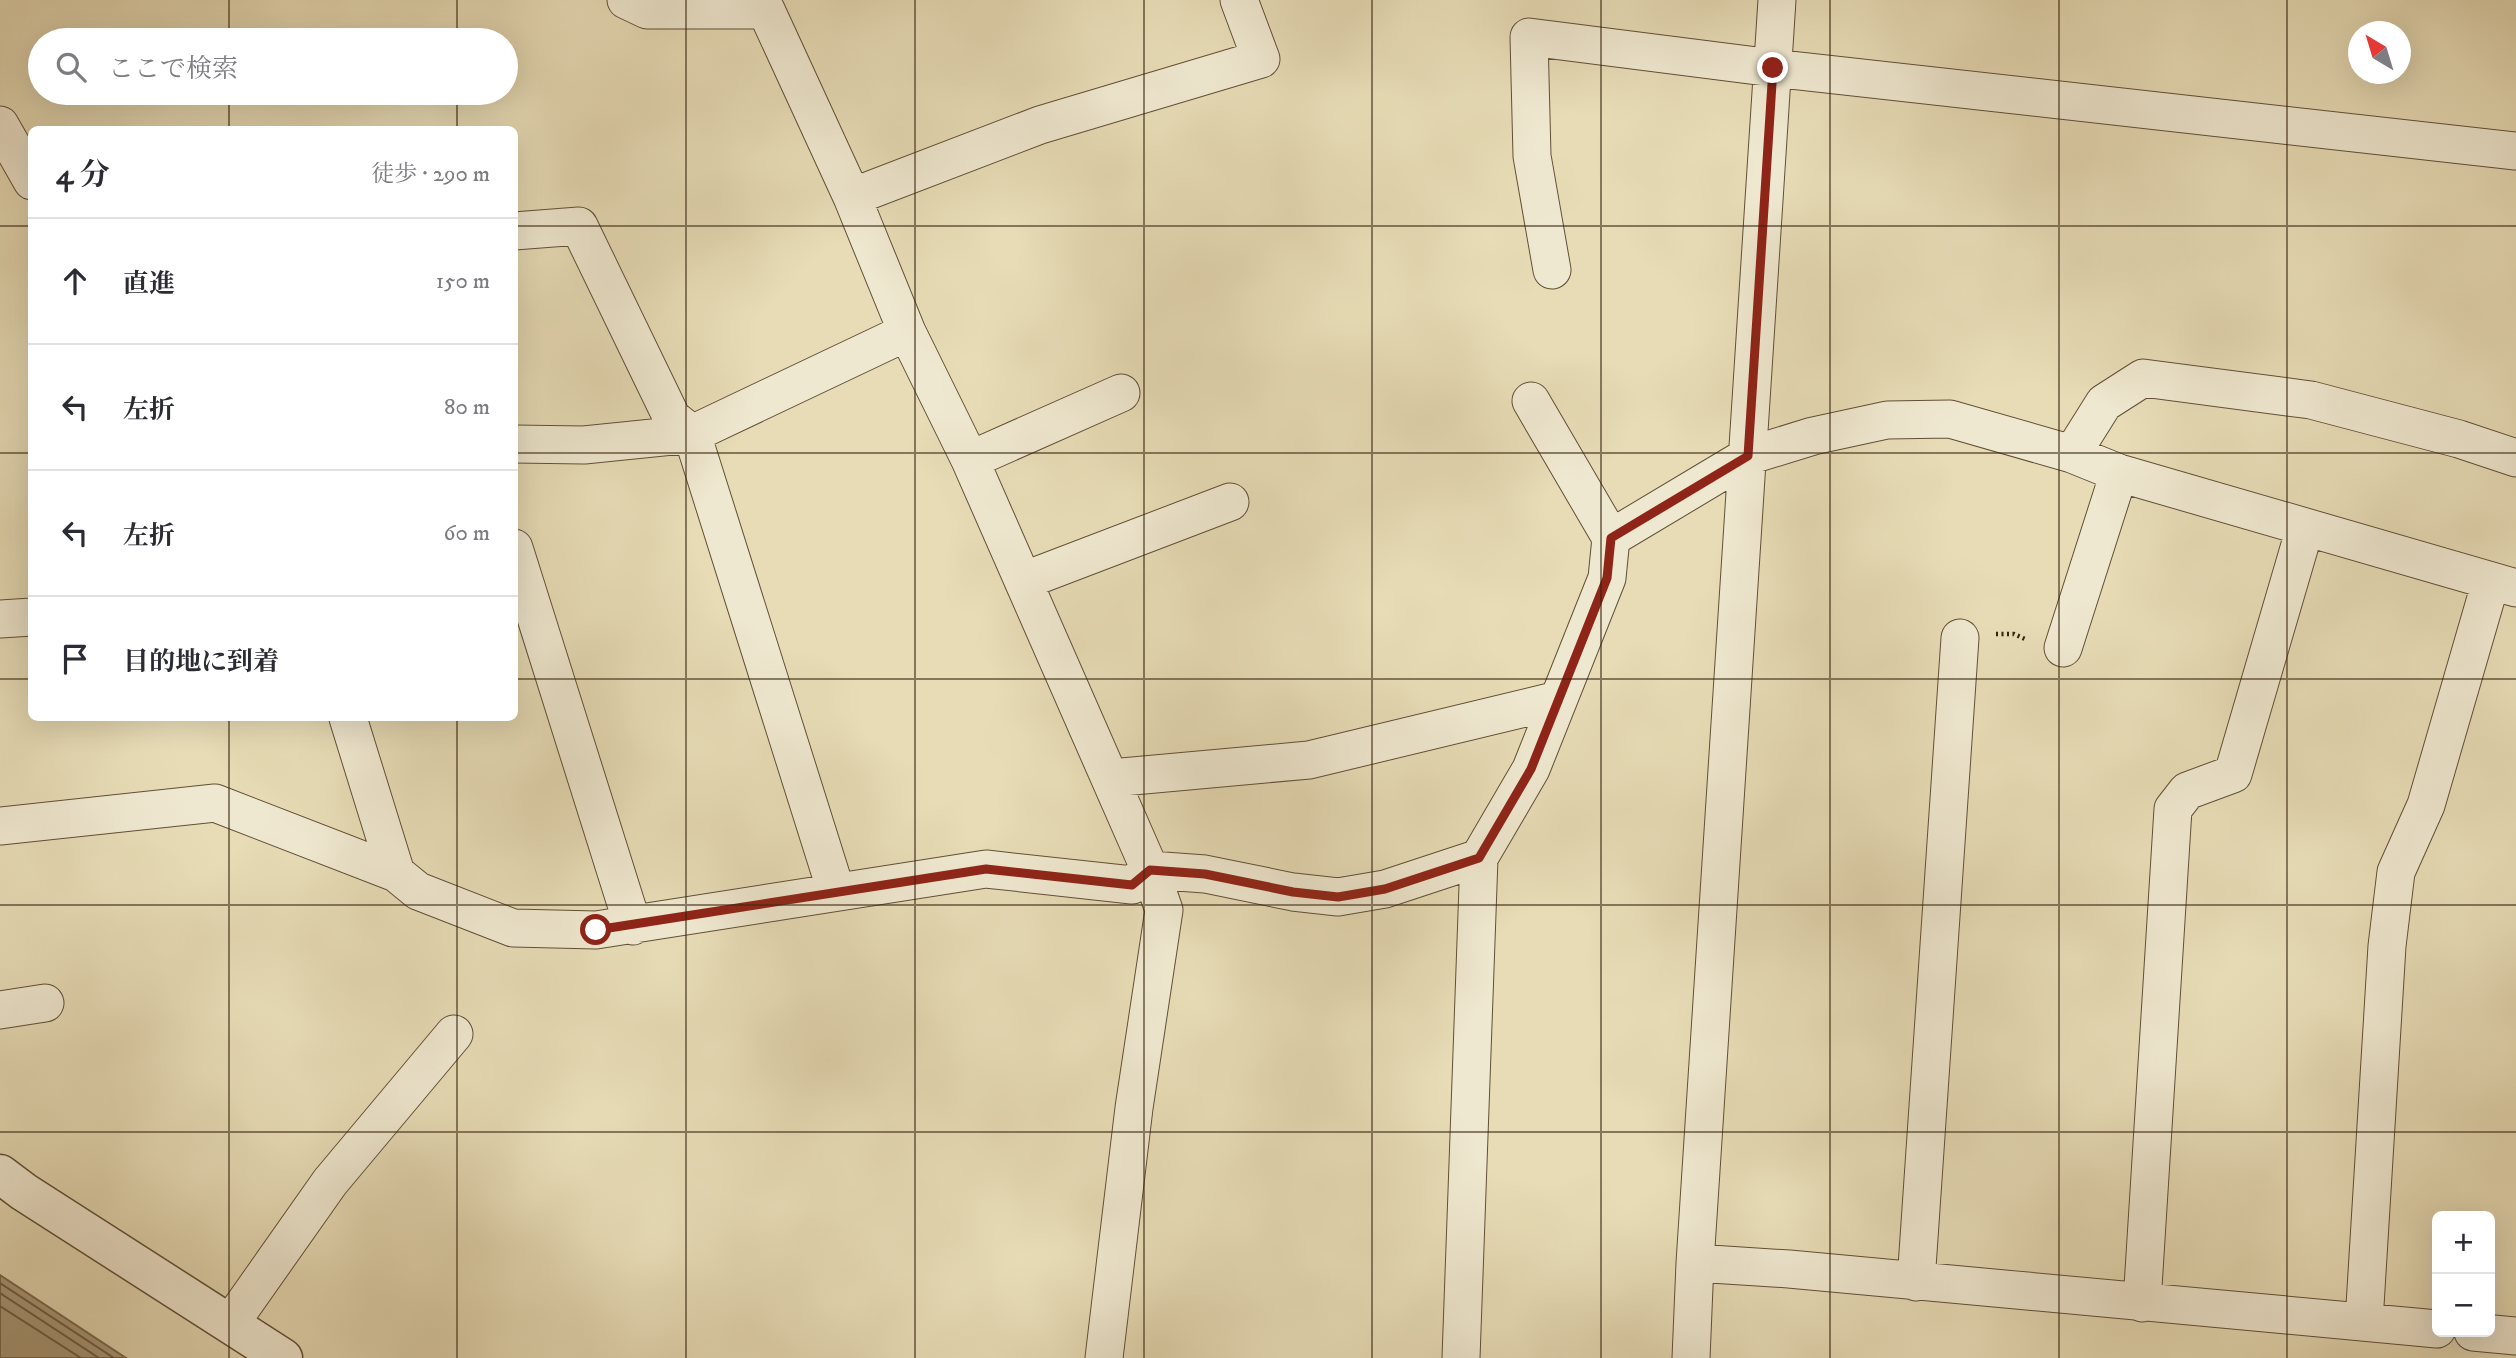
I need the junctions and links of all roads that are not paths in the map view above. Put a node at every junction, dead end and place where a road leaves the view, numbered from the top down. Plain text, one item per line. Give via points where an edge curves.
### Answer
1 (626, 0) edge
2 (1239, 0) edge
3 (1777, 0) edge
4 (1773, 68) junction
5 (0, 125) edge
6 (2516, 151) edge
7 (28, 174) edge
8 (852, 197) junction
9 (518, 231) edge
10 (1552, 270) dead end
11 (907, 331) junction
12 (1121, 393) dead end
13 (1531, 401) dead end
14 (692, 434) junction
15 (518, 444) edge
16 (2072, 454) junction
17 (1748, 456) junction
18 (2516, 458) edge
19 (970, 460) junction
20 (2119, 473) junction
21 (1230, 502) dead end
22 (2305, 528) junction
23 (1611, 538) junction
24 (518, 561) edge
25 (1023, 581) junction
26 (2504, 584) edge
27 (28, 617) edge
28 (0, 619) edge
29 (1960, 638) road end
30 (2063, 648) road end
31 (1558, 700) junction
32 (349, 721) edge
33 (1111, 778) junction
34 (0, 826) edge
35 (1479, 858) junction
36 (1150, 870) junction
37 (396, 873) junction
38 (836, 891) junction
39 (633, 926) junction
40 (46, 1003) dead end
41 (0, 1010) edge
42 (454, 1034) dead end
43 (0, 1174) edge
44 (1695, 1264) junction
45 (1916, 1282) junction
46 (2142, 1303) junction
47 (2364, 1322) junction
48 (230, 1324) junction
49 (2432, 1329) edge
50 (2495, 1334) edge
51 (2516, 1336) edge
52 (283, 1358) edge
53 (1104, 1358) edge
54 (1461, 1358) edge
55 (1691, 1358) edge

1 - 8 street via 647,10 766,10
2 - 8 street via 1261,59 1040,125
3 - 4 street
4 - 6 street
4 - 10 street via 1529,37 1532,156
4 - 17 street
5 - 7 street
8 - 11 street
9 - 14 street via 579,226 672,418
11 - 14 street
11 - 19 street
12 - 19 street
13 - 23 street
14 - 15 street via 584,445
14 - 38 street
16 - 17 street via 1950,419 1887,420
16 - 18 street via 2104,403 2143,378 2311,400
16 - 20 street
17 - 23 street
17 - 44 street
19 - 25 street
20 - 22 street
20 - 30 street
21 - 25 street
22 - 26 street
22 - 46 street via 2233,774 2187,792 2173,809
23 - 31 street via 1607,578
24 - 39 street
25 - 33 street
26 - 47 street via 2426,804 2396,872 2387,946
27 - 28 street
29 - 45 street
31 - 33 street via 1309,760
31 - 35 street via 1531,769
32 - 37 street
33 - 36 street
34 - 37 street via 215,803
35 - 36 street via 1385,889 1338,897 1205,874
35 - 54 street
36 - 38 street via 1132,885 986,869
36 - 53 street via 1164,910
37 - 39 street via 418,891 513,928
38 - 39 street
40 - 41 street
42 - 48 street via 330,1182
43 - 48 street
44 - 45 street
44 - 55 street
45 - 46 street
46 - 47 street
47 - 49 street
48 - 52 street
50 - 51 street

